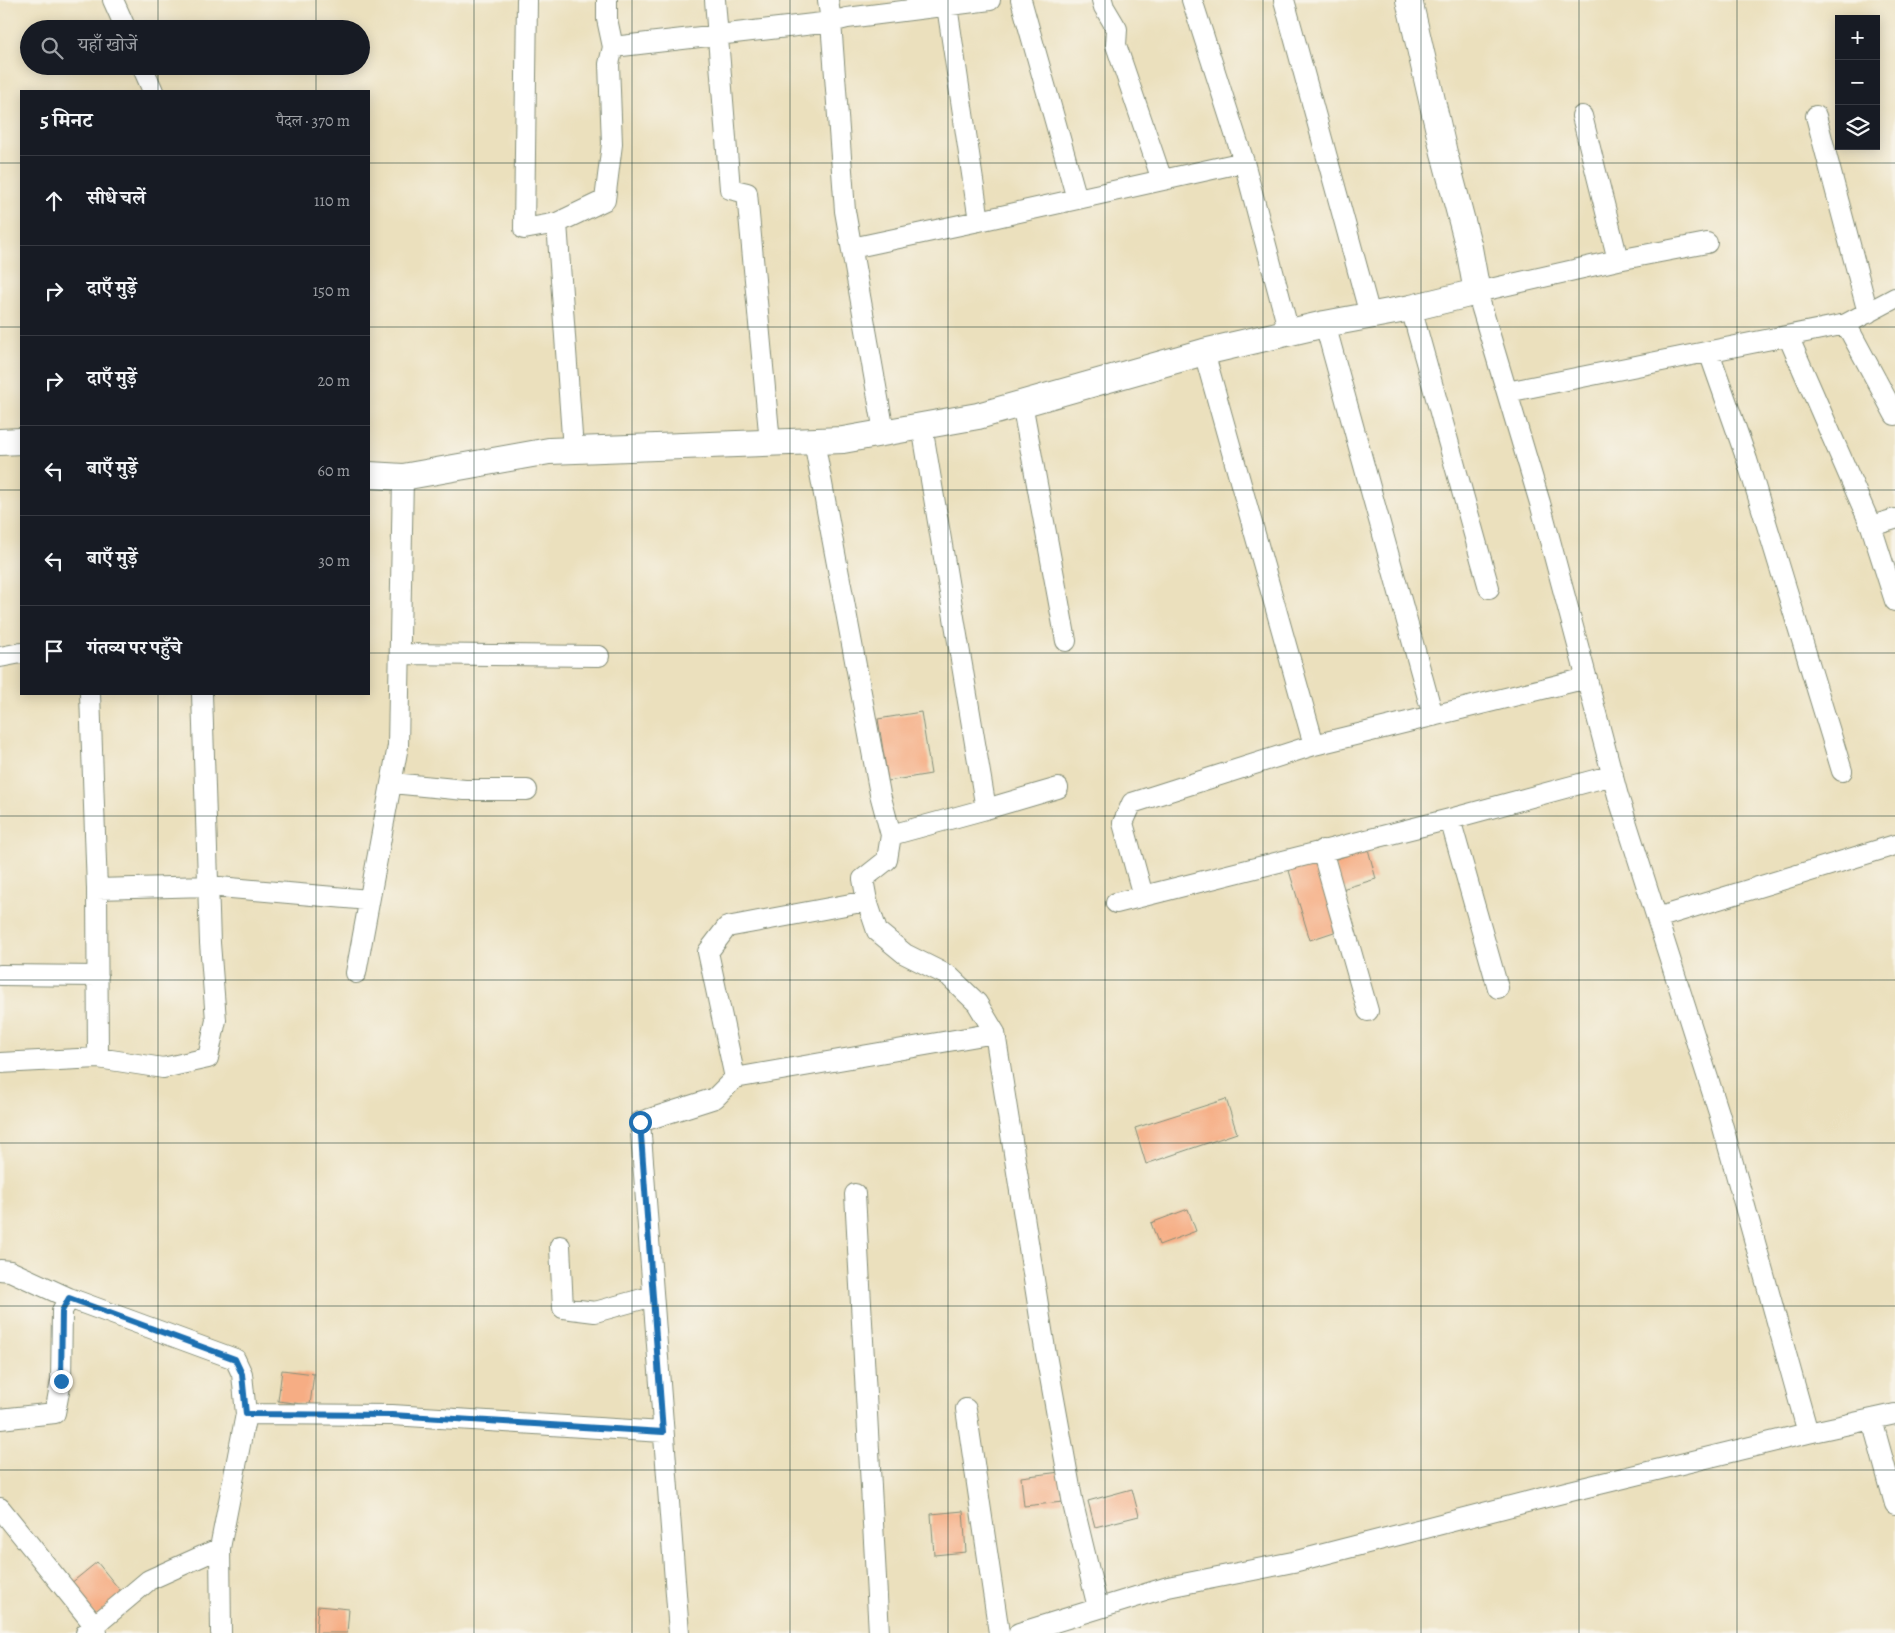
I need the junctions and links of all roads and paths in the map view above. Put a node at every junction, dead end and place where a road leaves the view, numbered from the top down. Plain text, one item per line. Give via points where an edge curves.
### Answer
1 (113, 0) edge
2 (527, 0) edge
3 (607, 0) edge
4 (715, 0) edge
5 (828, 0) edge
6 (990, 0) edge
7 (1021, 0) edge
8 (1102, 0) edge
9 (1192, 0) edge
10 (1284, 0) edge
11 (1409, 0) edge
12 (947, 6) junction
13 (122, 20) edge
14 (831, 22) junction
15 (719, 35) junction
16 (613, 47) junction
17 (146, 75) edge
18 (153, 90) edge
19 (1582, 116) dead end
20 (1816, 116) dead end
21 (1244, 162) junction
22 (1162, 180) junction
23 (1077, 199) junction
24 (979, 221) junction
25 (558, 223) junction
26 (1707, 242) dead end
27 (852, 248) junction
28 (1618, 260) junction
29 (1477, 292) junction
30 (1895, 298) edge
31 (1411, 308) junction
32 (1868, 313) junction
33 (1370, 315) junction
34 (1325, 324) junction
35 (1846, 324) junction
36 (1289, 332) junction
37 (1788, 336) junction
38 (1204, 352) junction
39 (1709, 352) junction
40 (1507, 392) junction
41 (1022, 403) junction
42 (1895, 415) edge
43 (922, 426) junction
44 (884, 432) junction
45 (20, 441) edge
46 (814, 441) junction
47 (0, 442) edge
48 (770, 443) junction
49 (573, 450) junction
50 (370, 474) edge
51 (403, 477) junction
52 (1895, 520) edge
53 (1871, 526) junction
54 (1489, 588) dead end
55 (1895, 601) edge
56 (1066, 641) dead end
57 (20, 653) edge
58 (400, 654) junction
59 (599, 656) dead end
60 (0, 657) edge
61 (1587, 678) junction
62 (90, 695) edge
63 (202, 695) edge
64 (1433, 716) junction
65 (1314, 745) junction
66 (1842, 771) dead end
67 (1613, 775) junction
68 (392, 783) junction
69 (1058, 788) dead end
70 (527, 790) dead end
71 (986, 809) junction
72 (1450, 819) junction
73 (891, 835) junction
74 (1895, 845) edge
75 (1322, 850) junction
76 (208, 886) junction
77 (97, 889) junction
78 (1144, 896) junction
79 (370, 900) junction
80 (867, 901) junction
81 (1116, 903) dead end
82 (1657, 918) junction
83 (356, 973) dead end
84 (0, 976) edge
85 (98, 976) junction
86 (1498, 988) dead end
87 (1368, 1011) dead end
88 (995, 1033) junction
89 (98, 1058) junction
90 (0, 1063) edge
91 (735, 1078) junction
92 (855, 1194) dead end
93 (560, 1246) dead end
94 (0, 1270) edge
95 (653, 1296) junction
96 (69, 1298) junction
97 (966, 1409) dead end
98 (246, 1414) junction
99 (1895, 1414) edge
100 (0, 1419) edge
101 (1872, 1420) junction
102 (663, 1432) junction
103 (1808, 1433) junction
104 (1895, 1504) edge
105 (0, 1508) edge
106 (220, 1548) junction
107 (1098, 1608) junction
108 (93, 1631) edge
109 (221, 1633) edge
110 (679, 1633) edge
111 (879, 1633) edge
112 (999, 1633) edge
113 (1019, 1633) edge

1 - 13 street
2 - 25 street via 524,229
3 - 16 street
4 - 15 street
5 - 14 street
6 - 12 street
7 - 23 street
8 - 22 street via 1117,30 1116,45
9 - 21 street
10 - 33 street
11 - 29 street
12 - 14 street
12 - 24 street
14 - 15 street
14 - 27 street via 845,211
15 - 16 street
15 - 48 street via 730,189 747,193
16 - 25 street via 609,64 612,144 605,200
17 - 18 street
19 - 28 street
20 - 32 street
21 - 22 street
21 - 36 street
22 - 23 street
23 - 24 street
24 - 27 street
25 - 49 street
26 - 28 street
27 - 44 street
28 - 29 street
29 - 31 street
29 - 40 street
30 - 32 street
31 - 33 street
31 - 54 street
32 - 35 street
33 - 34 street
34 - 36 street
34 - 64 street
35 - 37 street
35 - 42 street
36 - 38 street
37 - 39 street
37 - 53 street
38 - 41 street
38 - 65 street
39 - 40 street
39 - 66 street via 1747,460
40 - 61 street
41 - 43 street via 978,416
41 - 56 street
43 - 44 street
43 - 71 street
44 - 46 street via 844,440
45 - 47 street
46 - 48 street
46 - 73 street via 880,794
48 - 49 street
49 - 51 street via 549,451
50 - 51 street
51 - 58 street
52 - 53 street
53 - 55 street
57 - 60 street
58 - 59 street
58 - 68 street via 398,746
61 - 64 street
61 - 67 street
62 - 77 street
63 - 76 street
64 - 65 street
65 - 78 street via 1132,803 1123,822
67 - 72 street
67 - 82 street
68 - 70 street via 465,790
68 - 79 street
69 - 71 street
71 - 73 street
72 - 75 street
72 - 86 street
73 - 80 street via 887,860 864,879
74 - 82 street
75 - 78 street
75 - 87 street
76 - 77 street
76 - 79 street
76 - 89 street via 216,1020 208,1058 163,1068
77 - 85 street
78 - 81 street
79 - 83 street
80 - 88 street via 876,932 905,954 949,976 977,1003
80 - 91 street via 727,927 708,952
82 - 103 street via 1719,1113
84 - 85 street
85 - 89 street
88 - 91 street
88 - 107 street via 1073,1504
89 - 90 street
91 - 95 street via 715,1098 640,1122
92 - 111 street
93 - 95 street via 563,1308 595,1312
94 - 96 street via 10,1271
95 - 102 street
96 - 98 street via 235,1359 242,1374
96 - 100 street via 62,1311 61,1381 55,1413
97 - 112 street
98 - 102 street via 392,1415
98 - 106 street
99 - 101 street
101 - 103 street
101 - 104 street
102 - 110 street
103 - 107 street via 1293,1562 1168,1586
105 - 108 street
106 - 108 street via 149,1580
106 - 109 street
107 - 113 street

